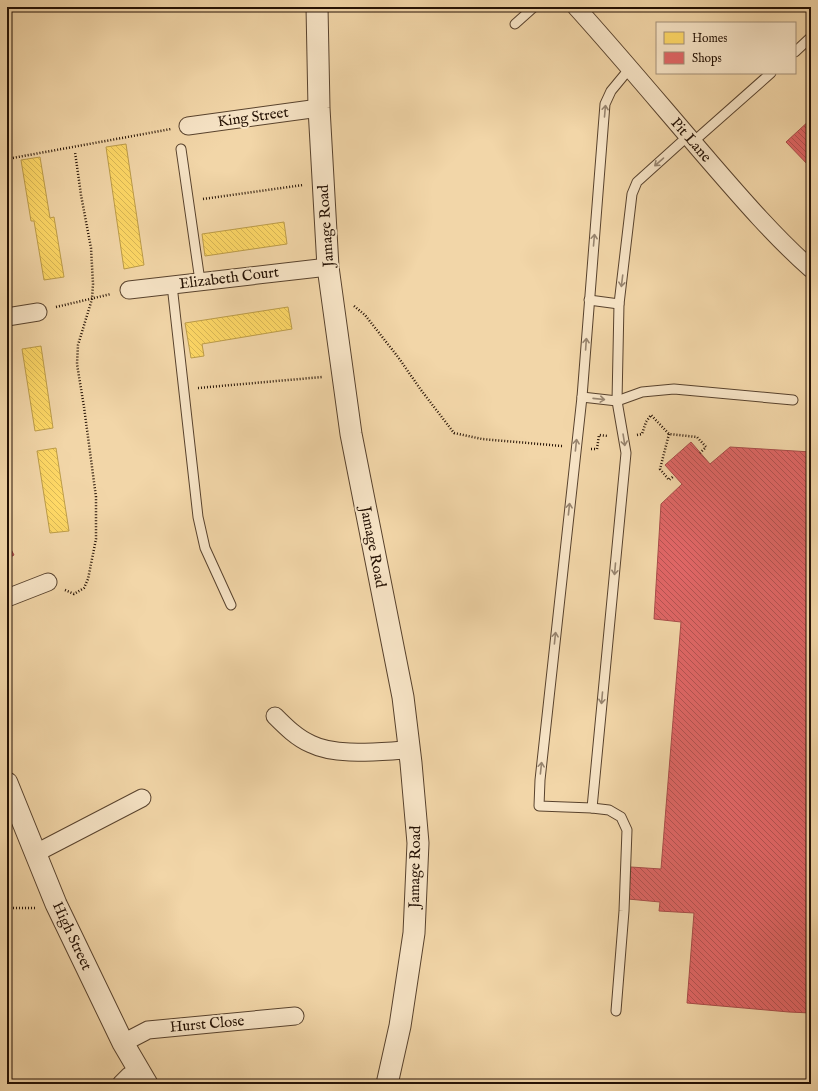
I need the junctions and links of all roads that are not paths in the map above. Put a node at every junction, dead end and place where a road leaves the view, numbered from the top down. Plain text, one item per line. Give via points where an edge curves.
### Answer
1 (317, 7) edge
2 (534, 7) edge
3 (576, 7) edge
4 (515, 24) dead end
5 (811, 37) edge
6 (796, 51) edge
7 (630, 68) junction
8 (770, 74) edge
9 (319, 108) junction
10 (188, 126) road end
11 (691, 139) junction
12 (181, 149) dead end
13 (811, 269) edge
14 (330, 277) junction
15 (200, 281) junction
16 (172, 285) junction
17 (129, 290) road end
18 (589, 300) junction
19 (619, 304) junction
20 (38, 312) road end
21 (7, 317) edge
22 (582, 397) junction
23 (793, 400) dead end
24 (617, 401) junction
25 (48, 582) road end
26 (7, 598) edge
27 (231, 605) dead end
28 (275, 716) dead end
29 (409, 750) junction
30 (7, 783) edge
31 (142, 798) dead end
32 (592, 808) junction
33 (36, 853) junction
34 (616, 1011) dead end
35 (295, 1016) dead end
36 (123, 1043) junction
37 (143, 1077) edge
38 (121, 1084) edge
39 (387, 1084) edge

1 - 9 street, Jamage Road
2 - 4 lane
3 - 7 street, Pit Lane
5 - 6 lane
7 - 11 street, Pit Lane
18 -> 7 lane via 606,104 611,91
8 - 11 lane
9 - 10 street, King Street
9 - 14 street, Jamage Road
11 - 13 street, Pit Lane via 769,228
11 -> 19 lane via 637,182 632,194
12 - 15 lane
14 - 15 street, Elizabeth Court
14 - 29 street, Jamage Road via 351,434 402,697
15 - 16 street, Elizabeth Court
16 - 17 street, Elizabeth Court
16 - 27 lane via 198,517 205,548
18 - 19 lane
22 -> 18 lane
19 - 24 lane
20 - 21 street
22 -> 24 lane
32 -> 22 lane via 539,806
23 - 24 lane via 674,389 642,392
24 -> 32 lane via 626,453
25 - 26 street
28 - 29 street via 291,732 312,745 334,751
29 - 39 street, Jamage Road via 418,843 414,934 400,1026
30 - 33 street, High Street
31 - 33 street
32 - 34 lane via 609,810 621,817 627,830
33 - 36 street, High Street via 56,904
35 - 36 street, Hurst Close via 148,1030
36 - 37 street, High Street
37 - 38 street via 129,1076

